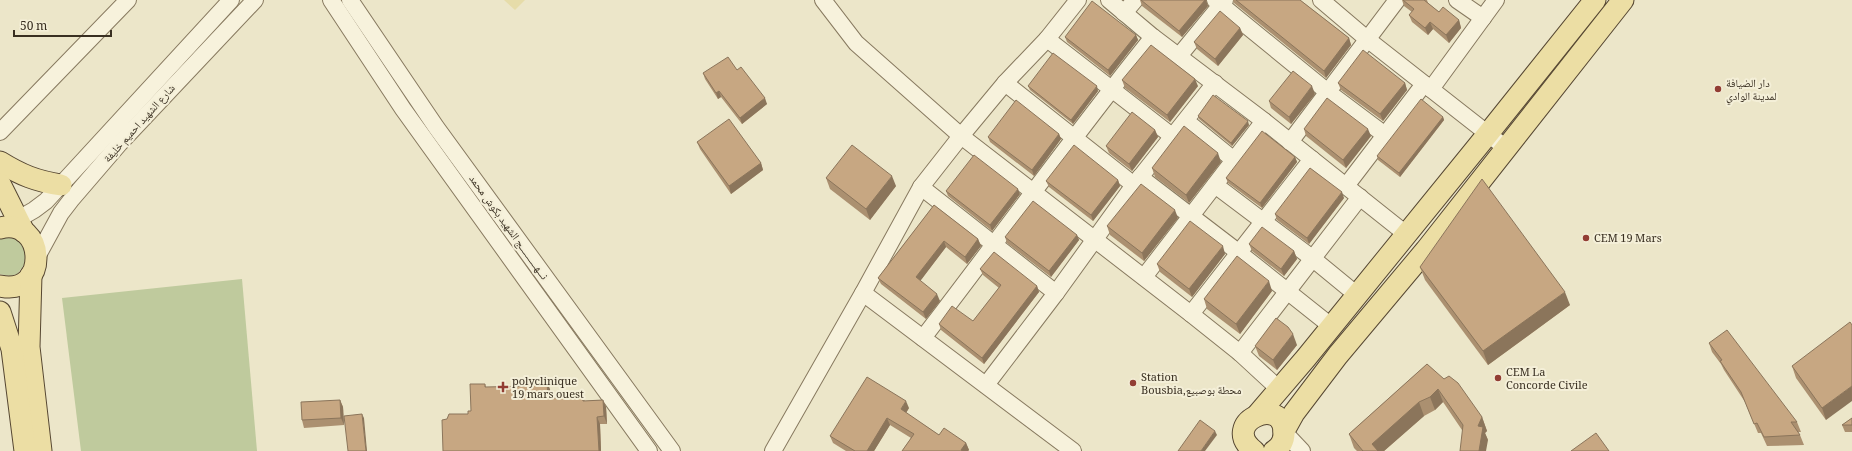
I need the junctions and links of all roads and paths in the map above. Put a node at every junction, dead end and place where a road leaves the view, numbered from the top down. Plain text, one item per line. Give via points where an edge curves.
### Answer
1 (128, 0) edge
2 (231, 0) edge
3 (255, 0) edge
4 (331, 0) edge
5 (350, 0) edge
6 (823, 0) edge
7 (1078, 0) edge
8 (1109, 0) edge
9 (1135, 0) edge
10 (1321, 0) edge
11 (1397, 0) edge
12 (1457, 0) edge
13 (1496, 0) edge
14 (1595, 0) edge
15 (1623, 0) edge
16 (1220, 2) edge
17 (1124, 13) junction
18 (1483, 18) junction
19 (1153, 37) junction
20 (1047, 39) junction
21 (1367, 39) junction
22 (1179, 56) junction
23 (1005, 83) junction
24 (1215, 83) junction
25 (1428, 87) junction
26 (1112, 88) junction
27 (1329, 92) junction
28 (1186, 121) junction
29 (1264, 121) junction
30 (0, 132) edge
31 (1385, 135) junction
32 (1487, 135) junction
33 (961, 136) junction
34 (1172, 136) junction
35 (1074, 139) junction
36 (1290, 142) junction
37 (1506, 148) junction
38 (1312, 159) junction
39 (1234, 160) junction
40 (0, 162) edge
41 (1137, 181) junction
42 (0, 184) edge
43 (61, 185) junction
44 (1215, 185) junction
45 (1346, 186) junction
46 (921, 187) junction
47 (1033, 191) junction
48 (1360, 197) junction
49 (1192, 216) junction
50 (1263, 221) junction
51 (12, 227) edge
52 (1406, 234) junction
53 (1095, 238) junction
54 (995, 244) junction
55 (1238, 252) junction
56 (1312, 258) junction
57 (34, 266) junction
58 (1144, 277) junction
59 (2, 288) edge
60 (1287, 292) junction
61 (863, 293) junction
62 (1056, 293) junction
63 (1356, 295) junction
64 (0, 312) edge
65 (1191, 314) junction
66 (1331, 326) junction
67 (923, 338) junction
68 (1240, 353) junction
69 (986, 385) junction
70 (1279, 389) junction
71 (1258, 414) junction
72 (1284, 432) junction
73 (1245, 447) edge
74 (25, 451) edge
75 (41, 451) edge
76 (649, 451) edge
77 (672, 451) edge
78 (773, 451) edge
79 (1073, 451) edge
80 (1274, 451) edge
81 (1302, 451) edge

1 - 30 street
2 - 43 street, شارع الشهيد احميم خليفة
3 - 57 street, شارع الشهيد احميم خليفة via 120,143 70,200
4 - 76 street, نـــهـــــــــــج الشهيد بكوش محمد via 403,110
5 - 77 street, نـــهـــــــــــج الشهيد بكوش محمد via 436,128
6 - 33 street via 856,43
7 - 20 street
8 - 17 street
9 - 17 street
10 - 21 street
11 - 21 street
12 - 18 street
13 - 18 street
14 - 32 main road
15 - 37 main road
16 - 22 street
16 - 27 street
17 - 19 street
18 - 25 street
19 - 22 street
19 - 26 street
20 - 23 street
20 - 26 street
21 - 25 street
21 - 27 street
22 - 24 street
23 - 33 street
23 - 35 street
24 - 28 street
24 - 29 street
25 - 31 street
25 - 32 street
26 - 34 street
26 - 35 street
27 - 31 street
27 - 36 street
28 - 34 street
28 - 39 street
29 - 36 street
29 - 39 street
31 - 45 street
32 - 37 street
32 - 52 main road
33 - 46 street
33 - 47 street
34 - 41 street
35 - 41 street
35 - 47 street
36 - 38 street
37 - 72 main road via 1426,250 1338,355 1294,413
38 - 45 street
38 - 50 street
39 - 44 street
40 - 43 main road via 19,174
41 - 49 street
41 - 53 street
42 - 51 main road
43 - 51 street, شارع الشهيد احميم خليفة
44 - 49 street
44 - 50 street
45 - 48 street
46 - 54 street
46 - 61 street
47 - 53 street
47 - 54 street
48 - 52 street
48 - 56 street
49 - 55 street
49 - 58 street
50 - 55 street
50 - 56 street
51 - 57 main road via 34,242
52 - 63 main road
53 - 58 street
53 - 62 street
54 - 62 street
54 - 67 street
55 - 60 street
55 - 65 street
56 - 60 street
56 - 63 street
57 - 59 main road via 24,282
57 - 75 main road via 30,352
58 - 65 street
60 - 66 street
60 - 68 street
61 - 67 street
61 - 78 street
62 - 69 street
63 - 66 main road
64 - 74 main road via 13,356
65 - 68 street
66 - 70 main road
67 - 69 street
68 - 70 street
69 - 79 street
70 - 71 main road
71 - 72 main road via 1270,414 1280,420
71 - 73 main road via 1248,421 1246,426
72 - 80 main road via 1281,445
72 - 81 street

